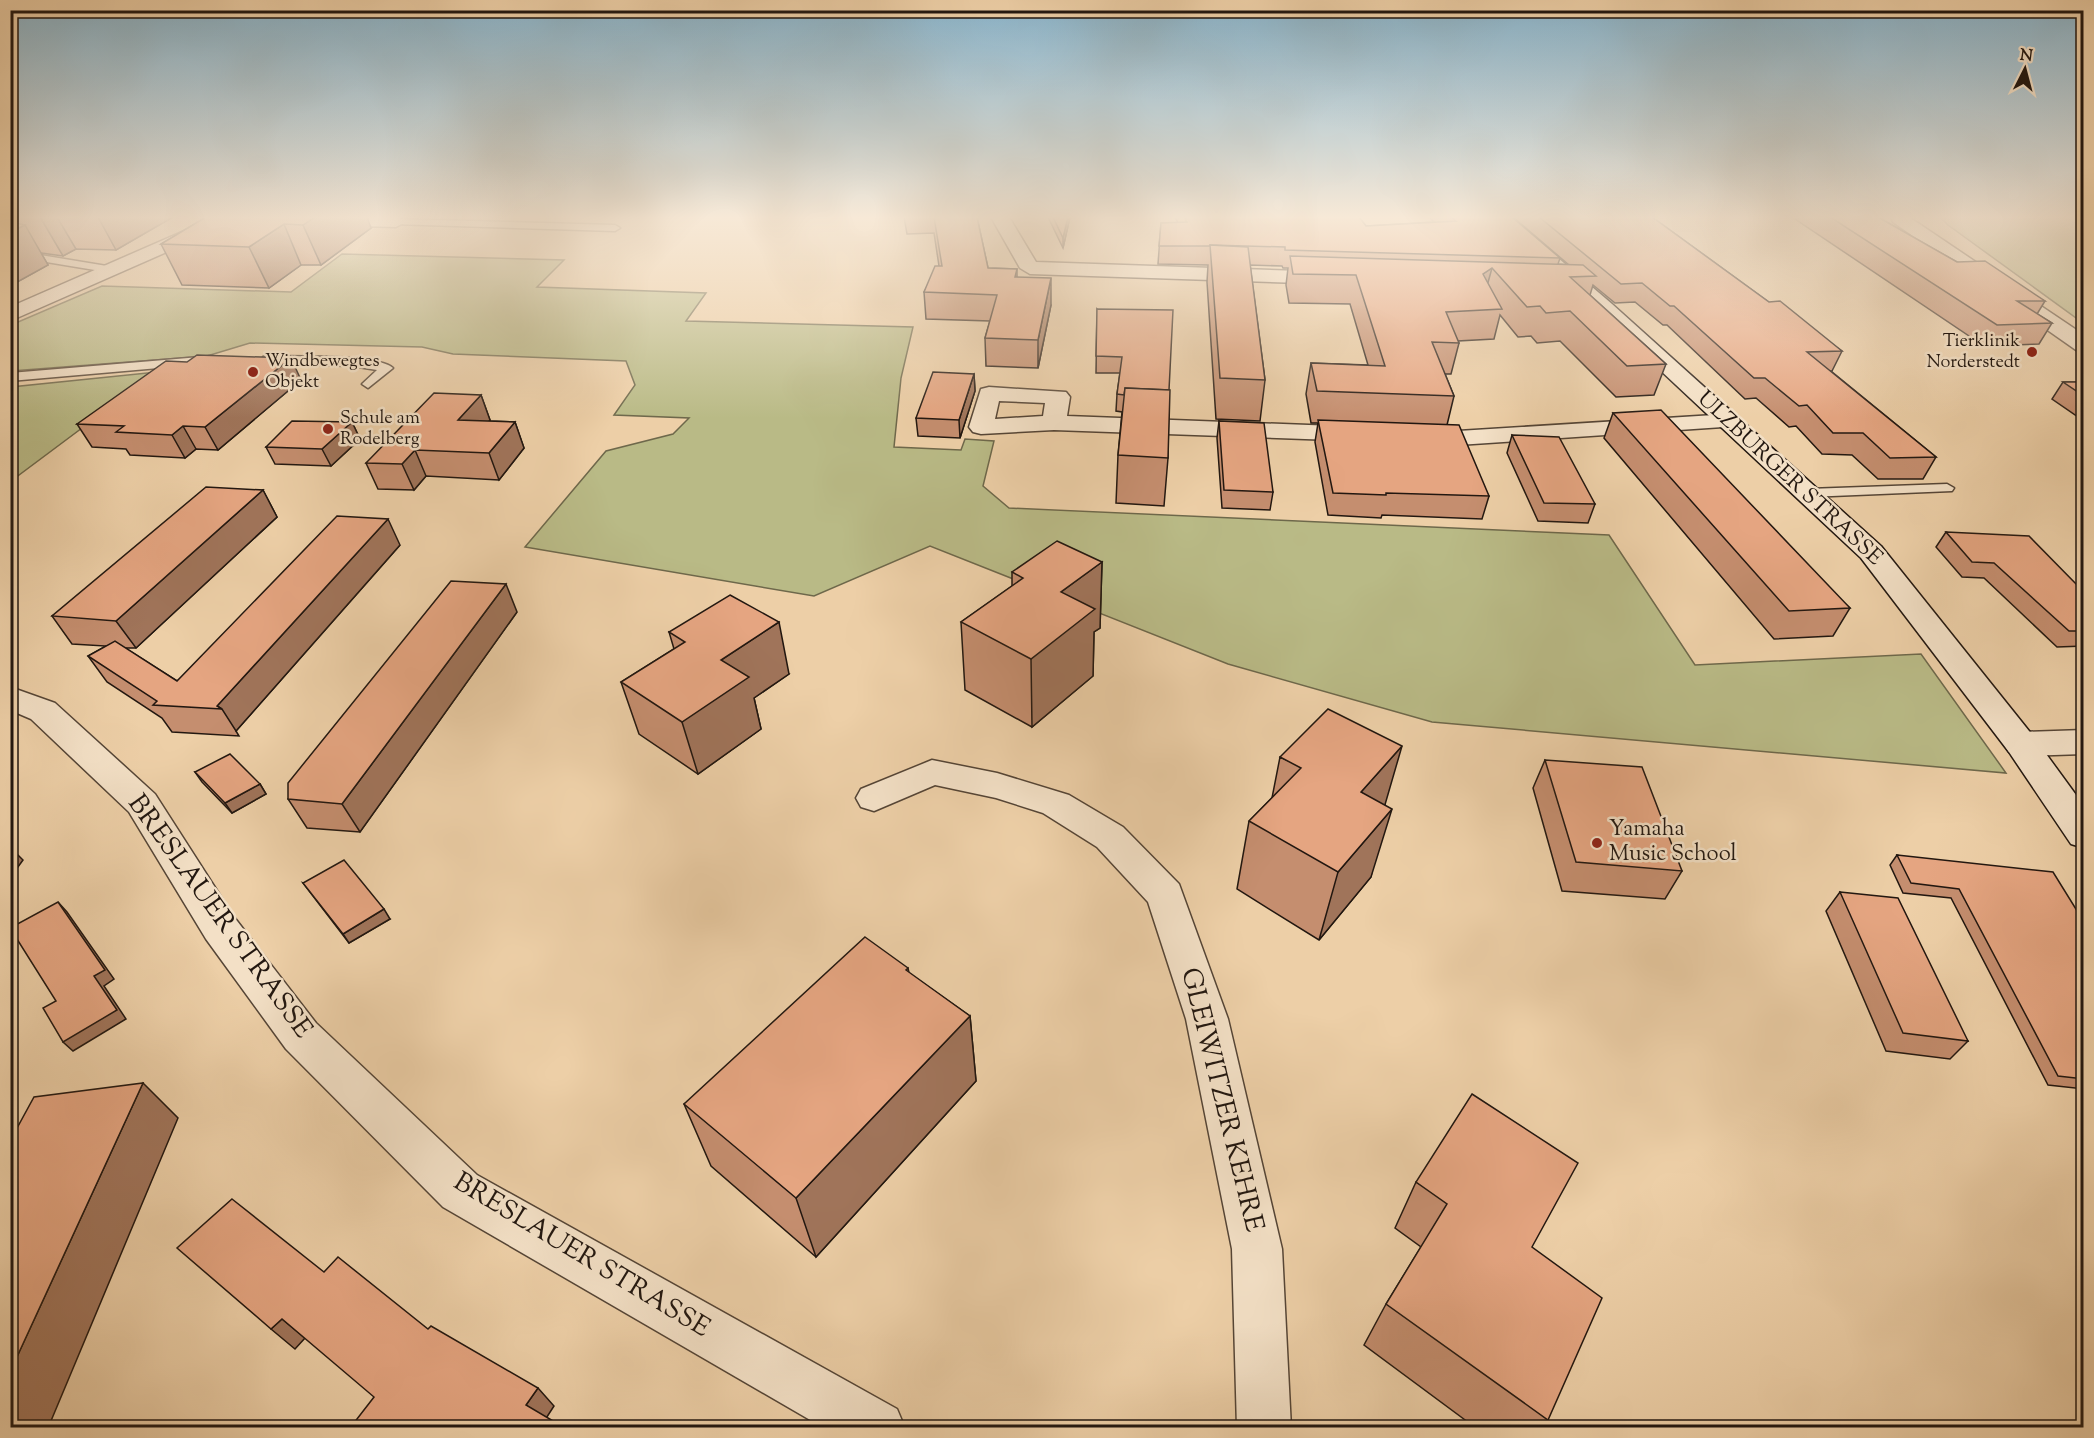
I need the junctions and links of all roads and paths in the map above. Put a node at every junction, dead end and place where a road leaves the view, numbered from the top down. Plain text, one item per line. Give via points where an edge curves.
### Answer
1 (81, 284) edge
2 (1995, 284) edge
3 (1545, 285) edge
4 (1579, 286) joint
5 (10, 315) edge
6 (2084, 345) edge
7 (231, 359) edge
8 (253, 359) edge
9 (10, 377) edge
10 (368, 384) dead end
11 (1730, 421) junction
12 (1054, 423) dead end
13 (1947, 488) dead end
14 (1808, 493) junction
15 (10, 698) edge
16 (2084, 742) edge
17 (2021, 744) junction
18 (874, 798) dead end
19 (2084, 834) edge
20 (878, 1428) edge
21 (1263, 1428) edge

1 - 5 street
2 - 6 street
3 - 4 street
4 - 11 street, ULZBURGER STRASSE
7 - 9 lane
8 - 10 lane via 352,362 387,368
11 - 12 street via 1458,438
11 - 14 street, ULZBURGER STRASSE
13 - 14 lane
14 - 17 street, ULZBURGER STRASSE via 1871,552
15 - 20 street, BRESLAUER STRASSE via 43,711 142,803 220,928 301,1036 460,1191
16 - 17 street
17 - 19 street, ULZBURGER STRASSE
18 - 21 street, GLEIWITZER KEHRE via 932,772 1056,804 1110,837 1165,895 1207,1019 1257,1249

